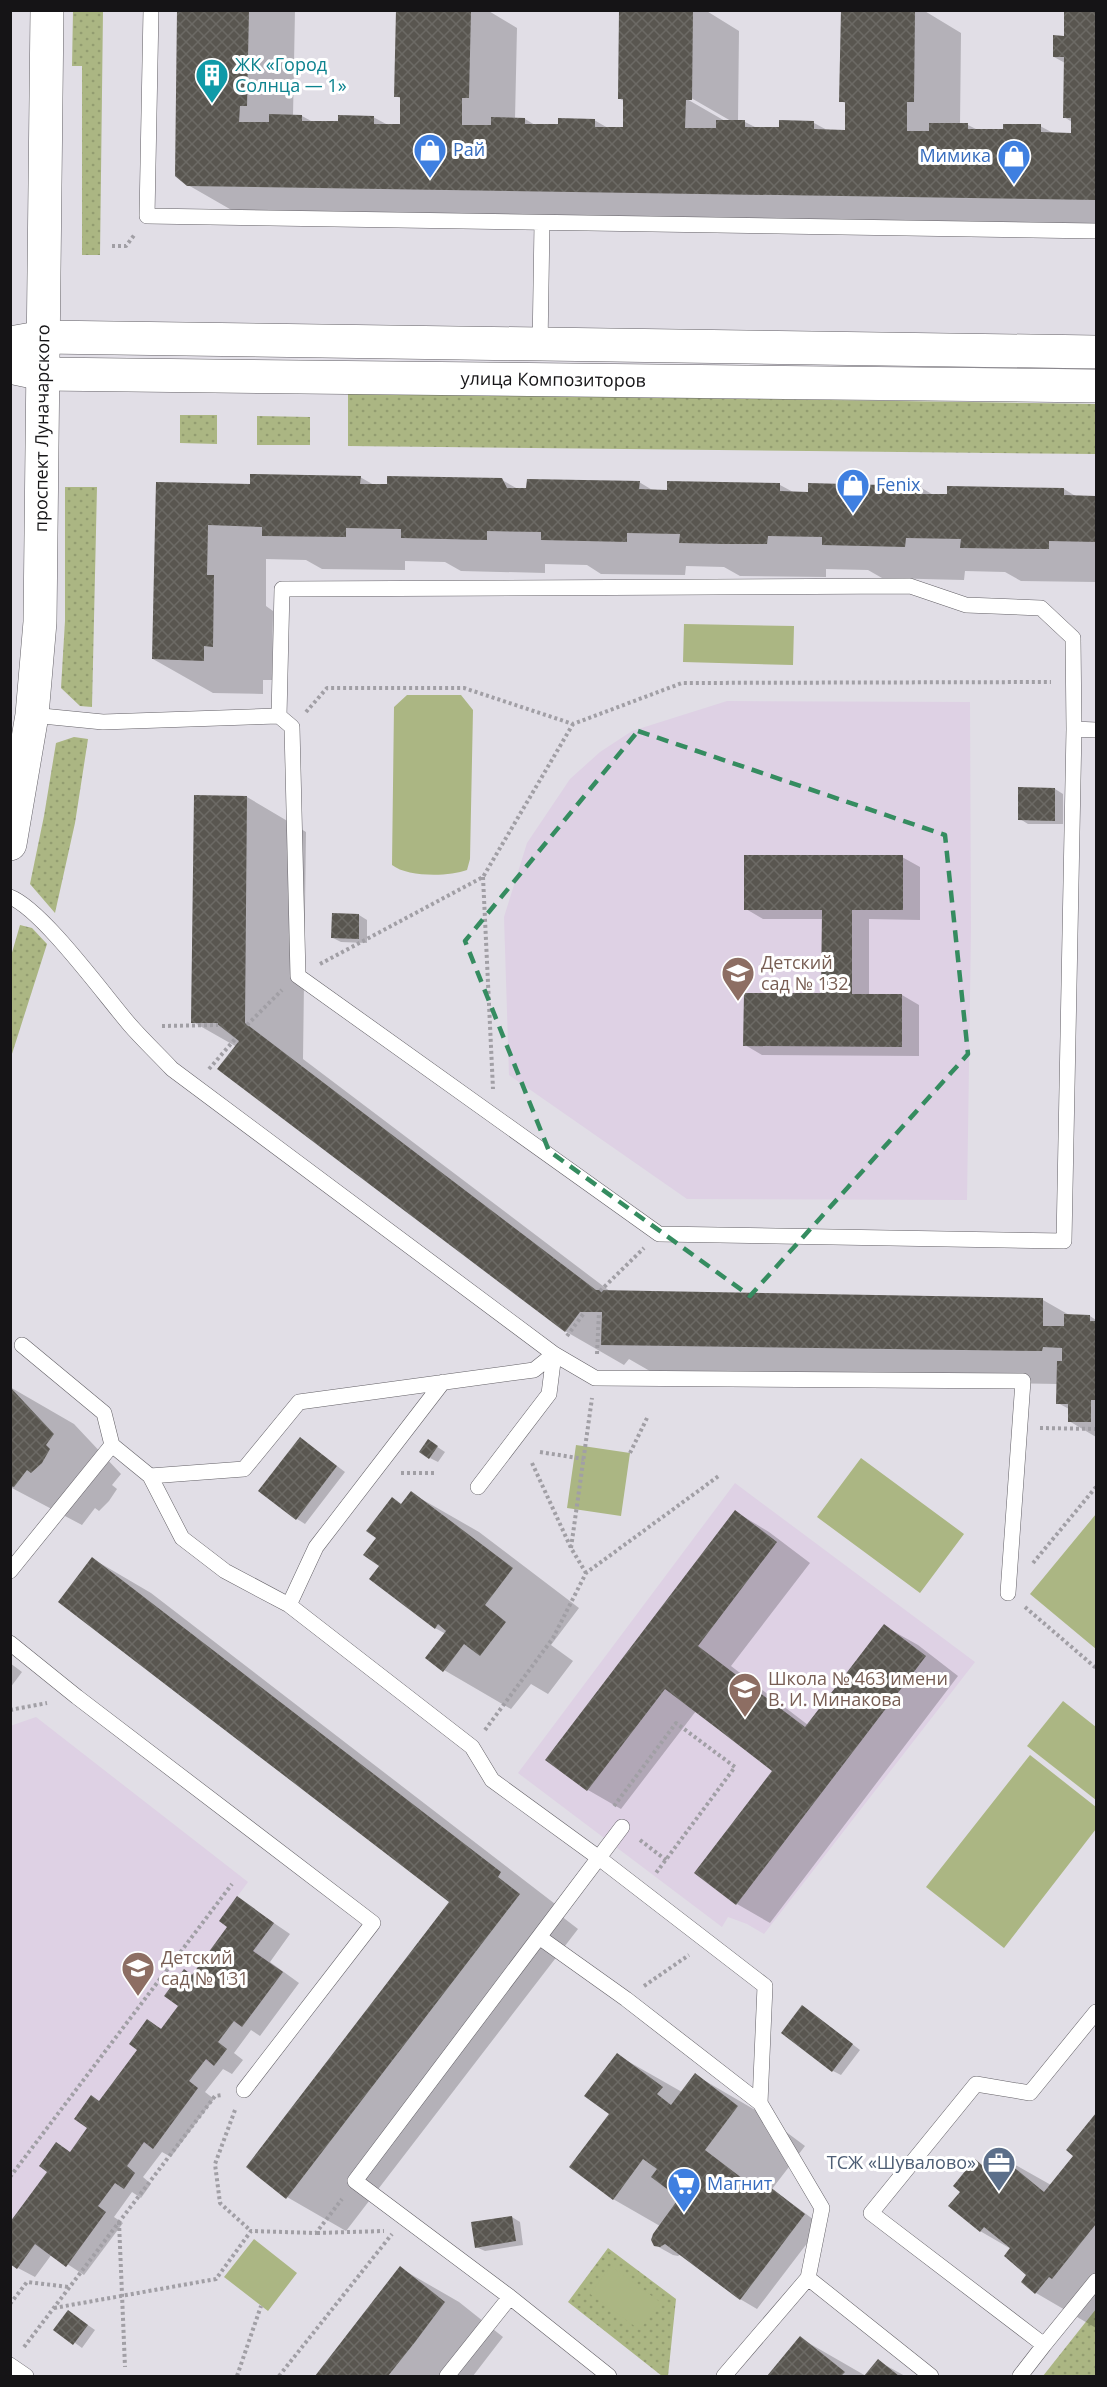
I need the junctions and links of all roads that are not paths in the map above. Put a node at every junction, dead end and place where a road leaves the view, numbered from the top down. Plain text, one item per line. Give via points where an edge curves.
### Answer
1 (47, 10) edge
2 (151, 10) edge
3 (542, 222) junction
4 (1096, 231) edge
5 (44, 337) junction
6 (10, 343) edge
7 (540, 344) junction
8 (1096, 352) edge
9 (10, 367) edge
10 (43, 374) junction
11 (540, 380) junction
12 (1096, 386) edge
13 (32, 715) junction
14 (279, 716) junction
15 (1074, 729) junction
16 (1096, 730) edge
17 (10, 844) edge
18 (10, 897) edge
19 (22, 1345) dead end
20 (554, 1354) junction
21 (443, 1382) junction
22 (112, 1445) junction
23 (150, 1476) junction
24 (478, 1488) dead end
25 (11, 1570) edge
26 (1008, 1593) road end
27 (289, 1605) junction
28 (10, 1643) edge
29 (622, 1827) road end
30 (599, 1858) junction
31 (539, 1937) junction
32 (1096, 2013) edge
33 (244, 2090) road end
34 (760, 2103) junction
35 (808, 2278) junction
36 (1096, 2281) edge
37 (510, 2297) junction
38 (1044, 2345) junction
39 (14, 2360) edge
40 (26, 2376) edge
41 (447, 2376) edge
42 (609, 2376) edge
43 (724, 2376) edge
44 (931, 2376) edge
45 (1020, 2376) edge

1 - 5 street, проспект Луначарского
2 - 3 lane via 147,216
3 - 4 lane
3 - 7 lane
5 - 6 street, улица Композиторов
5 - 7 street, улица Композиторов
5 - 10 street, проспект Луначарского
7 - 8 street, улица Композиторов
7 - 11 lane
9 - 10 street, улица Композиторов
10 - 11 street, улица Композиторов
10 - 13 street, проспект Луначарского via 40,622
11 - 12 street, улица Композиторов
13 - 14 lane via 103,722
13 - 17 street, проспект Луначарского
14 - 15 lane via 282,589 910,586 966,605 1041,608 1073,638
14 - 15 lane via 292,727 298,975 659,1234 1064,1240
15 - 16 lane
18 - 20 lane via 23,903 61,942 168,1074 195,1086
19 - 22 lane via 104,1413
20 - 21 lane via 534,1370
20 - 24 lane via 549,1394
20 - 26 lane via 595,1378 1023,1381
21 - 23 lane via 299,1402 244,1469
21 - 27 lane via 316,1547
22 - 23 lane
22 - 25 lane
23 - 27 lane via 182,1538 225,1571
27 - 30 lane via 472,1747 492,1780
28 - 33 lane via 373,1923
29 - 30 lane
30 - 31 lane
30 - 34 lane via 765,1986
31 - 34 lane
31 - 37 lane via 356,2181
32 - 38 lane via 1030,2093 976,2084 871,2213
34 - 35 lane via 822,2208
35 - 43 lane
35 - 44 lane
36 - 38 lane
37 - 41 lane
37 - 42 lane
38 - 45 lane
39 - 40 lane

